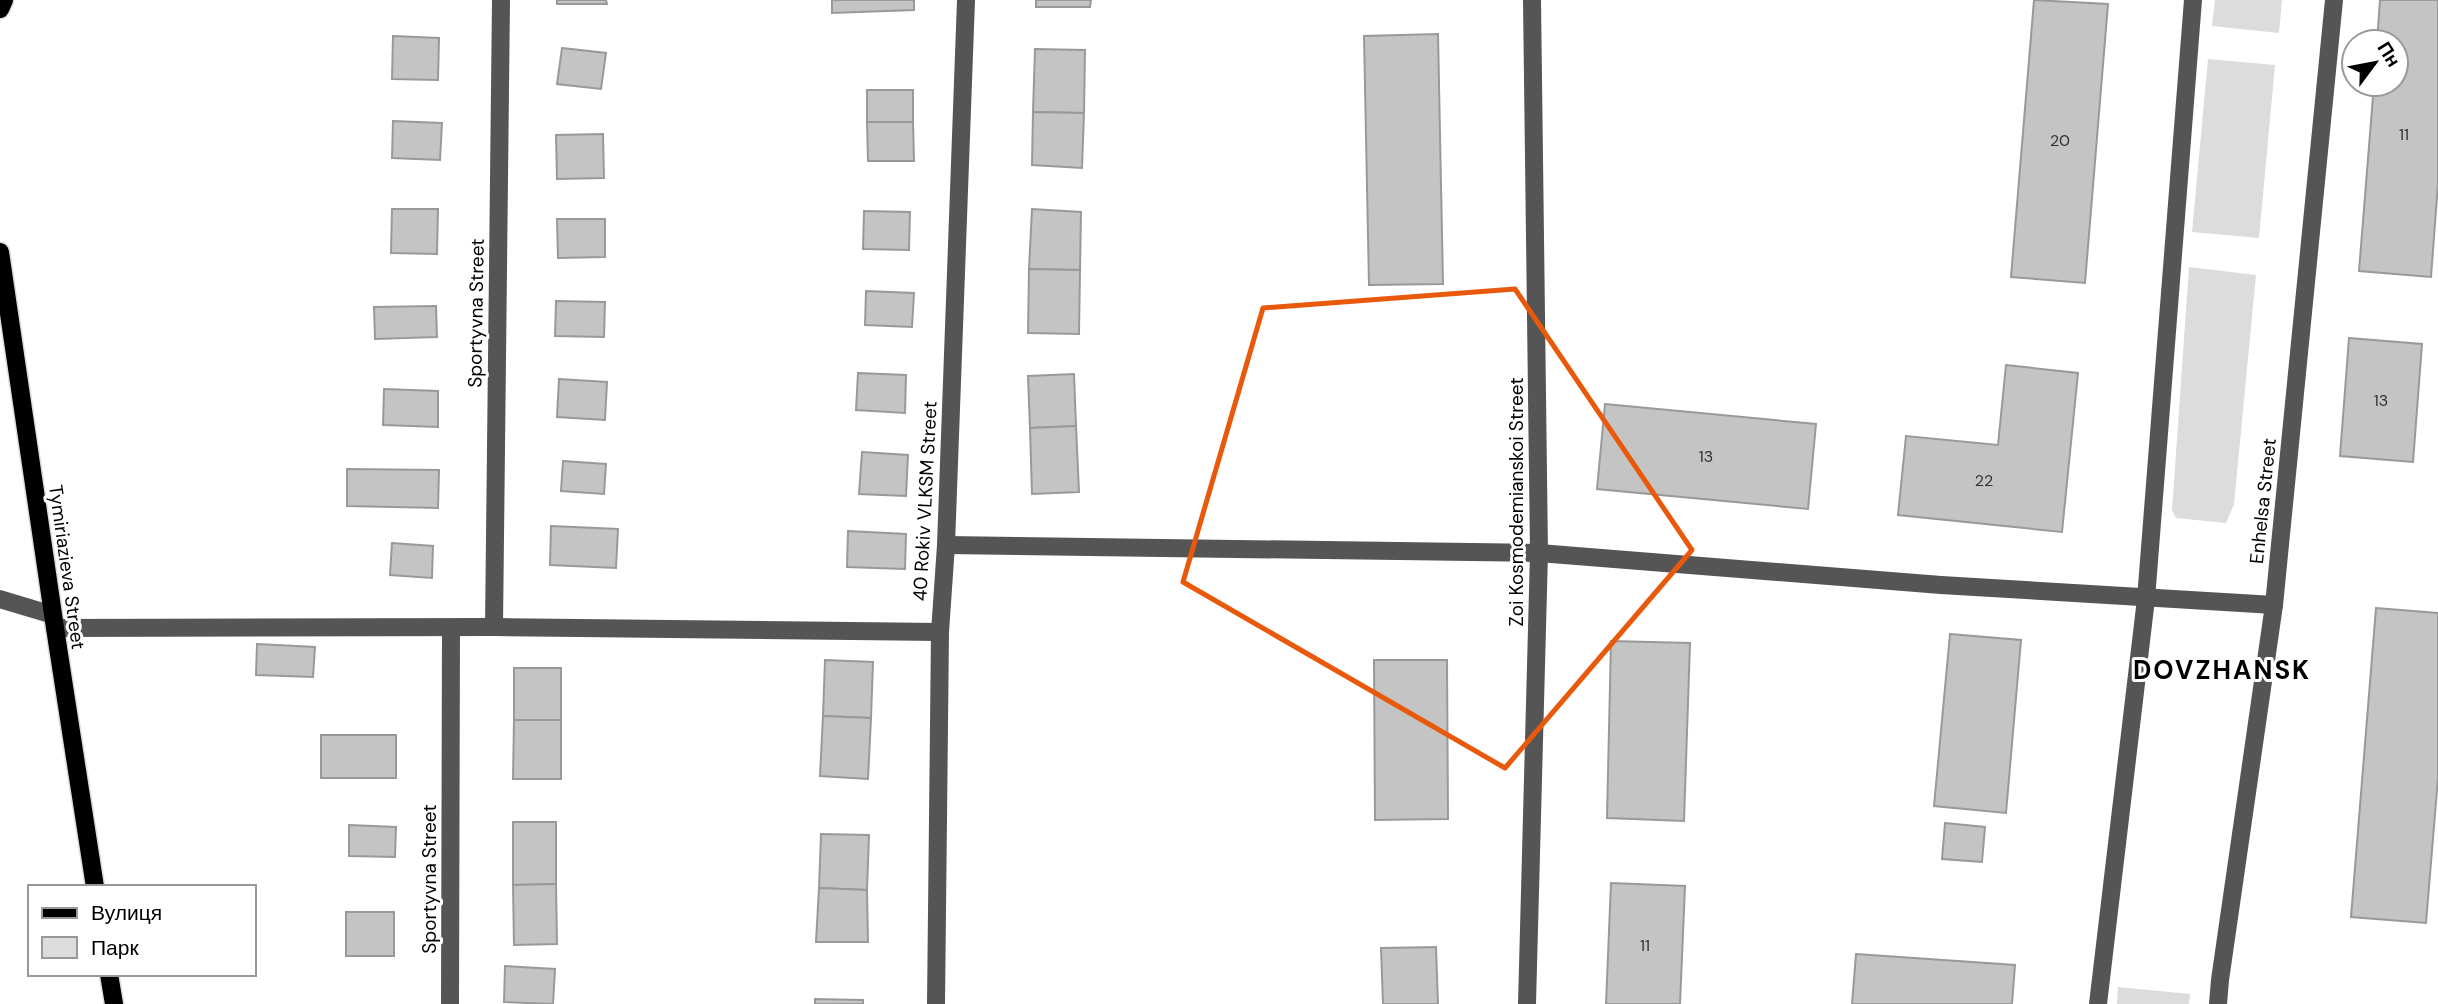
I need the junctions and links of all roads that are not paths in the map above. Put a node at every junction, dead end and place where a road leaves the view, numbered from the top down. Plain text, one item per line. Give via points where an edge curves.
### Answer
1 (5, 0) edge
2 (501, 0) edge
3 (966, 0) edge
4 (1532, 0) edge
5 (2193, 0) edge
6 (2334, 0) edge
7 (0, 9) edge
8 (0, 252) edge
9 (946, 545) junction
10 (1539, 553) junction
11 (0, 599) edge
12 (2146, 599) junction
13 (2274, 605) junction
14 (54, 621) junction
15 (494, 627) junction
16 (452, 628) junction
17 (940, 632) junction
18 (95, 885) edge
19 (109, 976) edge
20 (114, 1004) edge
21 (450, 1004) edge
22 (936, 1004) edge
23 (1527, 1004) edge
24 (2098, 1004) edge
25 (2218, 1004) edge

1 - 7 main road
2 - 15 street, Sportyvna Street
3 - 9 street, 40 Rokiv VLKSM Street
4 - 10 street, Zoi Kosmodemianskoi Street
5 - 12 street
6 - 13 street, Enhelsa Street
8 - 14 main road, Tymiriazieva Street
9 - 10 street
9 - 17 street, 40 Rokiv VLKSM Street
10 - 12 street
10 - 23 street, Zoi Kosmodemianskoi Street
11 - 14 street
12 - 13 street
12 - 24 street
13 - 25 street, Enhelsa Street
14 - 16 street
14 - 18 main road, Tymiriazieva Street
15 - 16 street
15 - 17 street
16 - 21 street, Sportyvna Street
17 - 22 street, 40 Rokiv VLKSM Street
19 - 20 main road

